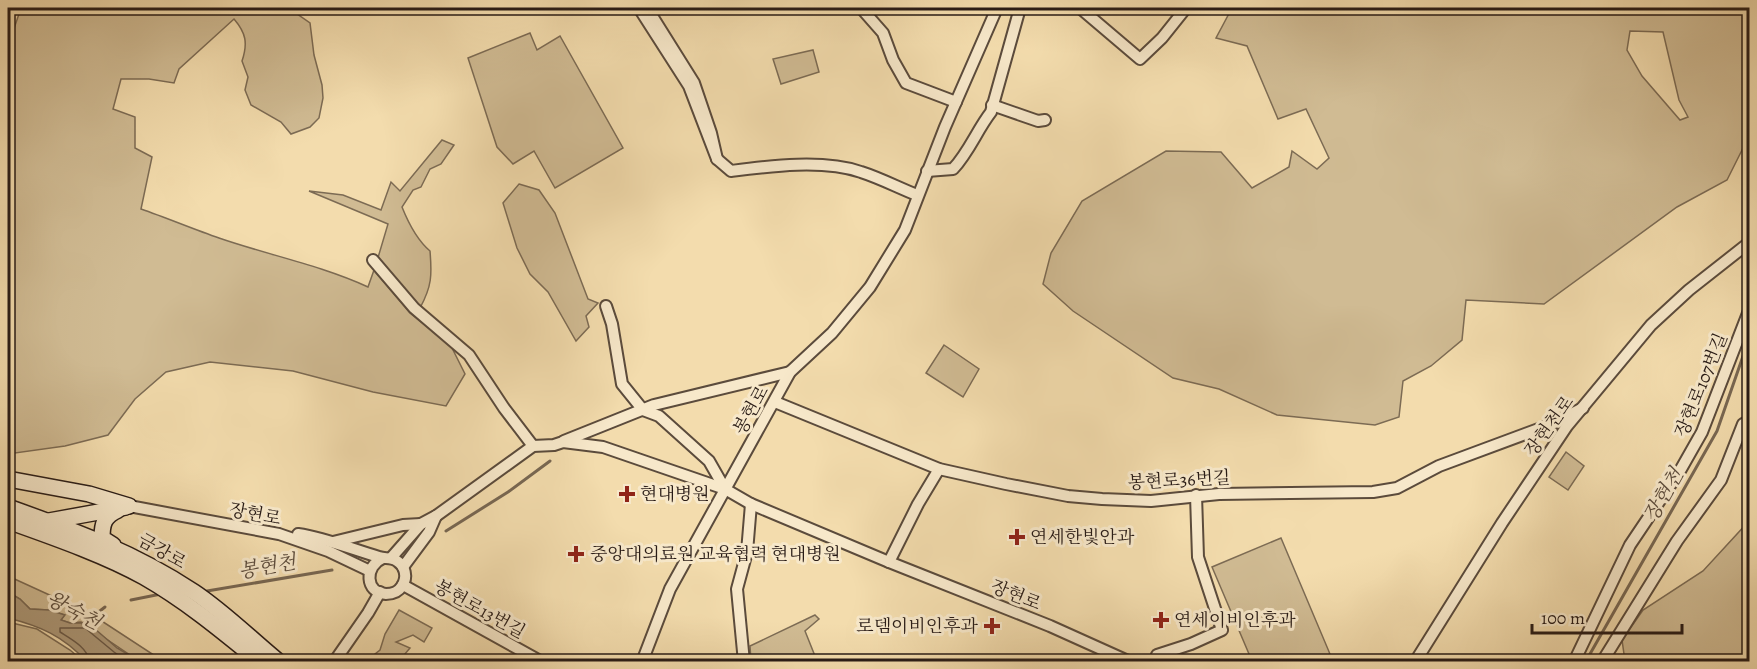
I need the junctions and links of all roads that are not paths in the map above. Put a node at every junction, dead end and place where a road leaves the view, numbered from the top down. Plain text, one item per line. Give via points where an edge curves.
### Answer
1 (639, 8) edge
2 (648, 8) edge
3 (863, 8) edge
4 (997, 8) edge
5 (1020, 8) edge
6 (1080, 8) edge
7 (1186, 8) edge
8 (956, 102) junction
9 (993, 105) junction
10 (1045, 120) dead end
11 (717, 159) junction
12 (927, 171) junction
13 (917, 195) junction
14 (1749, 242) edge
15 (373, 260) dead end
16 (606, 306) dead end
17 (1749, 308) edge
18 (790, 372) junction
19 (775, 402) junction
20 (1583, 408) junction
21 (643, 410) junction
22 (1555, 422) junction
23 (1746, 422) edge
24 (1564, 430) junction
25 (563, 442) junction
26 (532, 446) junction
27 (939, 469) junction
28 (8, 479) edge
29 (725, 489) junction
30 (1196, 495) junction
31 (751, 504) junction
32 (129, 506) junction
33 (8, 507) edge
34 (436, 516) junction
35 (49, 522) junction
36 (14, 524) edge
37 (421, 524) junction
38 (279, 534) junction
39 (333, 542) junction
40 (120, 549) junction
41 (387, 558) junction
42 (889, 562) junction
43 (403, 567) junction
44 (370, 571) junction
45 (403, 585) junction
46 (380, 592) junction
47 (1128, 661) edge
48 (260, 662) edge
49 (279, 662) edge
50 (334, 662) edge
51 (542, 662) edge
52 (642, 662) edge
53 (744, 662) edge
54 (1154, 662) edge
55 (1415, 662) edge
56 (1574, 662) edge
57 (1602, 662) edge

1 - 11 street via 689,86
2 - 11 street via 694,83
3 - 8 street via 883,33 906,83
4 - 8 street, 봉현로
5 - 9 street
6 - 7 street via 1140,59
8 - 12 street, 봉현로
9 - 10 street via 1038,122
9 - 12 street via 964,156 952,169
11 - 13 street via 731,171 816,165 860,171
12 - 13 street, 봉현로
13 - 18 street, 봉현로 via 905,230 870,287 832,333
14 - 20 street, 장현천로 via 1651,325
15 - 26 street via 414,308 469,355
16 - 21 street via 622,384
17 - 56 street, 장현로107번길 via 1702,432 1630,545
18 - 19 street, 봉현로
18 - 21 street
19 - 27 street, 봉현로36번길
19 - 29 street, 봉현로
20 - 22 street, 봉현로36번길
20 - 24 street, 장현천로
21 - 25 street
21 - 29 street via 659,416 709,461
22 - 24 street
22 - 30 street, 봉현로36번길 via 1439,466 1397,488 1373,492
23 - 57 street via 1721,480 1677,541
24 - 55 street, 장현천로
25 - 26 street, 장현로
25 - 29 street, 장현로 via 603,447
26 - 34 street, 장현로
27 - 30 street, 봉현로36번길 via 1080,497 1151,501
27 - 42 street
28 - 32 main road via 89,494
29 - 31 street, 장현로
29 - 52 street, 봉현로 via 670,589
30 - 54 street via 1198,557 1222,630 1157,655
31 - 42 street, 장현로
31 - 53 street via 747,552 737,589
32 - 35 main road
32 - 38 street, 장현로
32 - 40 main road via 106,516 102,525 102,538
33 - 35 main road, 금강로
34 - 37 street, 장현로
34 - 43 street
35 - 36 main road
35 - 40 main road, 금강로
36 - 48 main road, 금강로 via 142,576 208,619
37 - 39 street
37 - 41 street
38 - 39 street via 300,534
38 - 44 street, 장현로 via 328,550
39 - 41 street
40 - 49 main road, 금강로 via 196,593
41 - 43 street
41 - 44 street via 373,564
42 - 47 street, 장현로
43 - 45 street
44 - 46 street via 372,586
45 - 46 street via 393,593
45 - 51 street, 봉현로13번길
46 - 50 street

